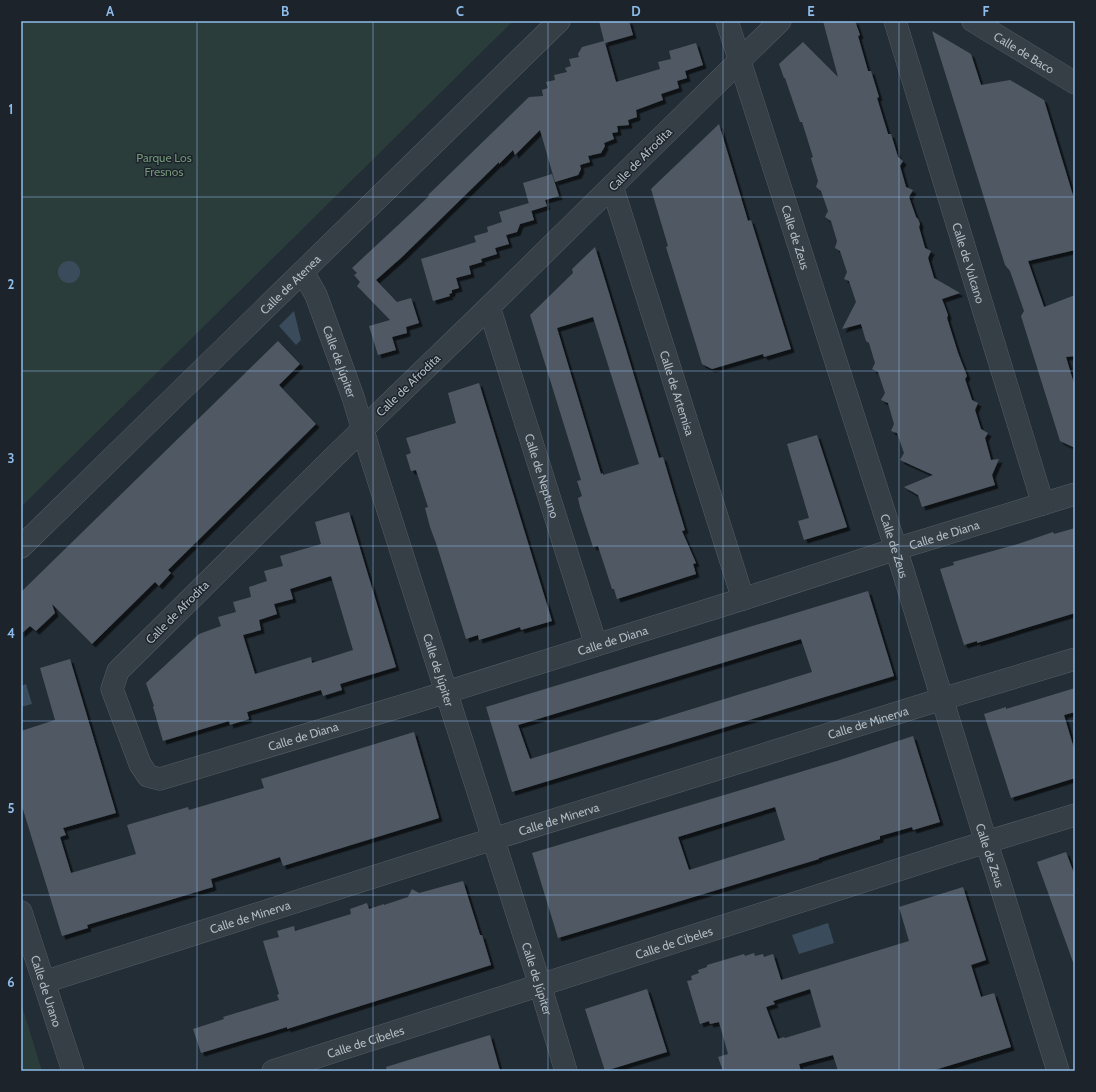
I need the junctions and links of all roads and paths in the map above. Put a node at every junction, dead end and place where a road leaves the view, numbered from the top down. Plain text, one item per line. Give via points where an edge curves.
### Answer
1 (559, 21) edge
2 (727, 21) edge
3 (780, 21) edge
4 (895, 21) edge
5 (972, 21) edge
6 (740, 60) junction
7 (1075, 83) edge
8 (612, 186) junction
9 (303, 272) junction
10 (489, 307) junction
11 (363, 429) junction
12 (1075, 494) edge
13 (1043, 504) junction
14 (21, 548) edge
15 (896, 549) junction
16 (743, 599) junction
17 (596, 645) junction
18 (1075, 659) edge
19 (446, 692) junction
20 (942, 699) junction
21 (148, 776) joint
22 (1075, 815) edge
23 (493, 840) junction
24 (986, 842) junction
25 (21, 912) edge
26 (44, 982) junction
27 (540, 985) junction
28 (73, 1071) edge
29 (273, 1071) edge
30 (566, 1071) edge
31 (1058, 1071) edge

1 - 9 street, Calle de Atenea
2 - 6 street, Calle de Zeus
3 - 6 street, Calle de Afrodita
4 - 13 street, Calle de Vulcano
5 - 7 street, Calle de Baco
6 - 8 street, Calle de Afrodita
6 - 15 street, Calle de Zeus
8 - 10 street, Calle de Afrodita
8 - 16 street, Calle de Artemisa
9 - 11 street, Calle de Júpiter via 316,295
9 - 14 street, Calle de Atenea
10 - 11 street, Calle de Afrodita
10 - 17 street, Calle de Neptuno
11 - 19 street, Calle de Júpiter
11 - 21 street, Calle de Afrodita via 118,671 112,689 140,764
12 - 13 street, Calle de Diana
13 - 15 street, Calle de Diana
15 - 16 street, Calle de Diana
15 - 20 street, Calle de Zeus
16 - 17 street, Calle de Diana
17 - 19 street, Calle de Diana
18 - 20 street, Calle de Minerva
19 - 21 street, Calle de Diana via 160,780
19 - 23 street, Calle de Júpiter
20 - 23 street, Calle de Minerva
20 - 24 street, Calle de Zeus
22 - 24 street, Calle de Cibeles
23 - 26 street, Calle de Minerva
23 - 27 street, Calle de Júpiter
24 - 27 street, Calle de Cibeles
24 - 31 street, Calle de Zeus
25 - 26 street, Calle de Urano
26 - 28 street, Calle de Urano
27 - 29 street, Calle de Cibeles
27 - 30 street, Calle de Júpiter

